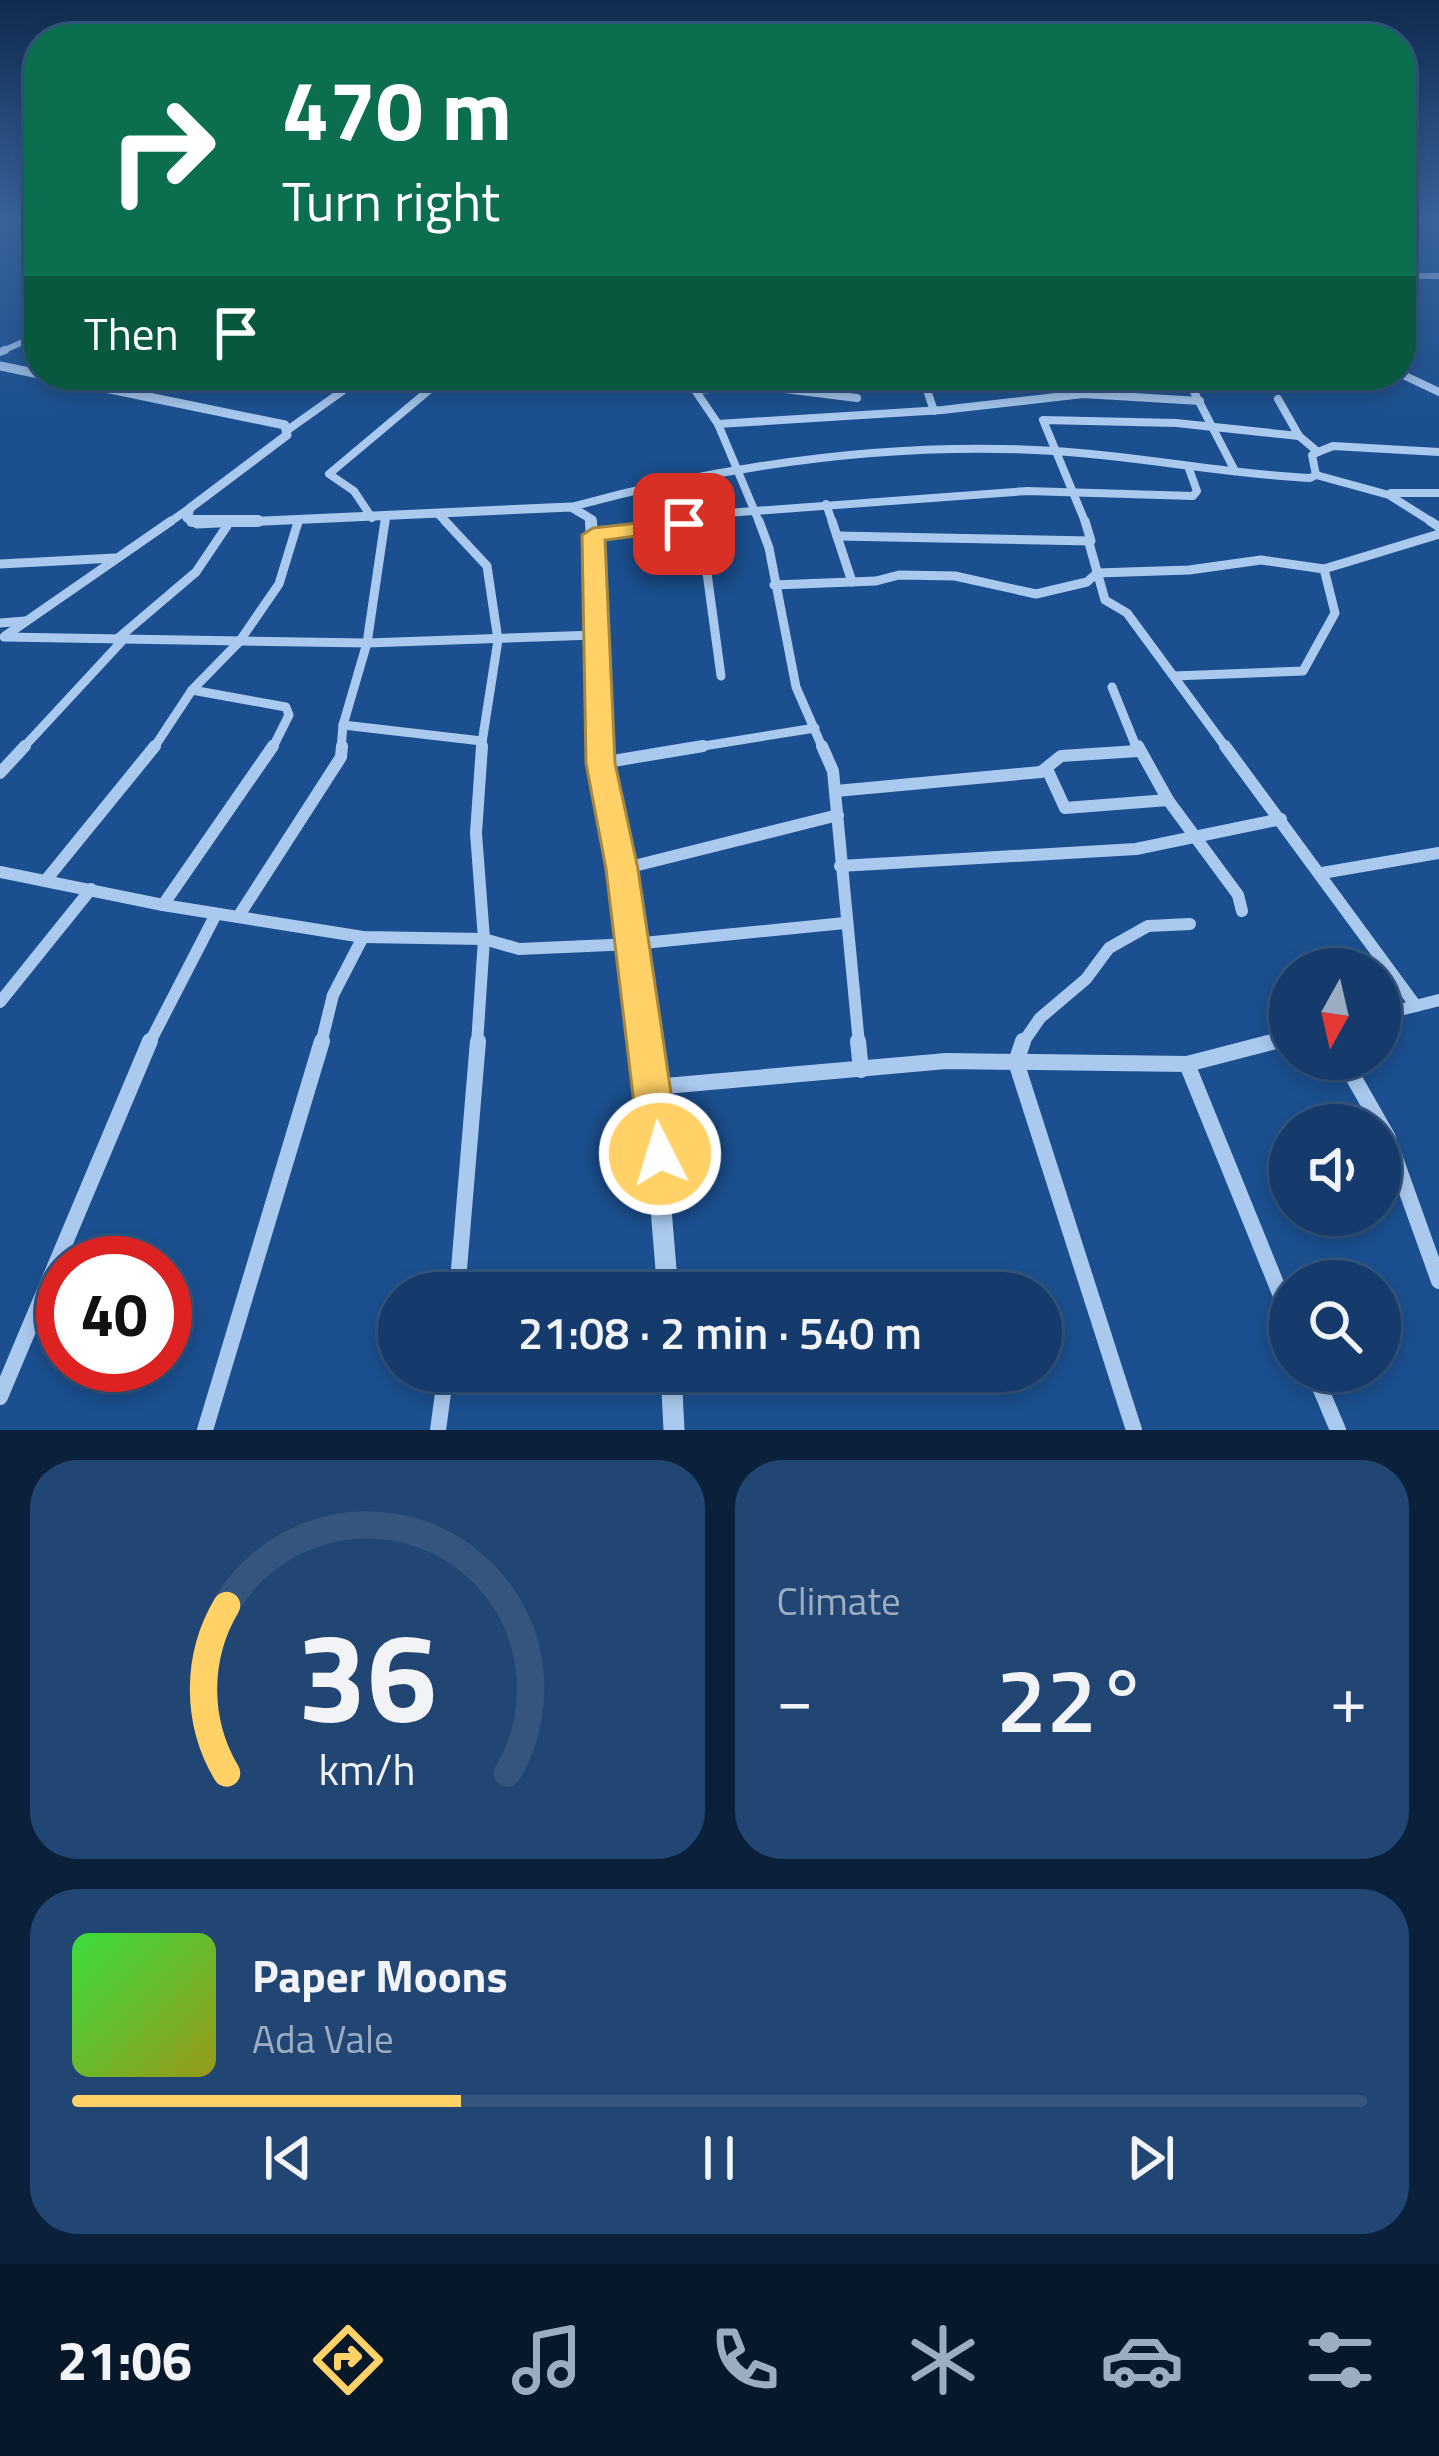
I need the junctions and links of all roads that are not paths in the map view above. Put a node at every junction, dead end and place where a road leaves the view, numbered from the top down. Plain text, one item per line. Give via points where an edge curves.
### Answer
1 (114, 390) edge
2 (344, 390) edge
3 (429, 390) edge
4 (698, 390) edge
5 (793, 390) edge
6 (857, 390) edge
7 (925, 390) edge
8 (1193, 390) edge
9 (857, 398) junction
10 (1278, 399) dead end
11 (1200, 400) junction
12 (934, 411) junction
13 (860, 414) junction
14 (718, 424) junction
15 (1215, 425) junction
16 (289, 429) junction
17 (1299, 436) junction
18 (1052, 451) junction
19 (1318, 452) junction
20 (1439, 452) edge
21 (1188, 466) junction
22 (737, 470) junction
23 (1235, 471) junction
24 (1316, 476) junction
25 (675, 479) junction
26 (1076, 492) junction
27 (1369, 492) junction
28 (1439, 493) edge
29 (826, 504) junction
30 (571, 507) junction
31 (190, 508) junction
32 (755, 510) junction
33 (439, 514) junction
34 (379, 518) junction
35 (694, 520) junction
36 (298, 522) junction
37 (1439, 525) edge
38 (227, 526) junction
39 (593, 535) junction
40 (836, 536) junction
41 (1089, 543) junction
42 (118, 558) junction
43 (0, 564) edge
44 (1324, 568) junction
45 (1096, 573) junction
46 (852, 582) junction
47 (774, 585) junction
48 (28, 621) junction
49 (0, 622) edge
50 (596, 634) junction
51 (2, 639) edge
52 (120, 640) junction
53 (498, 640) junction
54 (238, 642) junction
55 (368, 644) junction
56 (722, 676) dead end
57 (1174, 676) junction
58 (1112, 687) dead end
59 (192, 690) junction
60 (343, 725) junction
61 (815, 728) junction
62 (482, 741) junction
63 (1138, 746) junction
64 (601, 763) junction
65 (1047, 769) junction
66 (833, 772) junction
67 (0, 773) edge
68 (850, 785) junction
69 (836, 791) junction
70 (1168, 800) junction
71 (838, 815) junction
72 (1281, 819) junction
73 (1195, 836) junction
74 (1439, 854) edge
75 (840, 866) junction
76 (622, 869) junction
77 (0, 872) edge
78 (1322, 873) junction
79 (46, 880) junction
80 (91, 889) junction
81 (164, 905) junction
82 (1242, 911) dead end
83 (216, 914) junction
84 (238, 917) junction
85 (845, 923) junction
86 (1190, 923) dead end
87 (363, 937) junction
88 (484, 939) junction
89 (633, 944) junction
90 (1439, 1000) edge
91 (0, 1002) edge
92 (1416, 1006) junction
93 (1401, 1010) edge
94 (1269, 1043) edge
95 (1016, 1062) junction
96 (1187, 1064) junction
97 (861, 1070) junction
98 (1355, 1080) edge
99 (654, 1087) junction
100 (1269, 1266) edge
101 (460, 1272) edge
102 (667, 1272) edge
103 (1439, 1281) edge
104 (443, 1392) edge
105 (672, 1392) edge
106 (1321, 1392) edge
107 (0, 1396) edge
108 (205, 1430) edge
109 (438, 1430) edge
110 (674, 1430) edge
111 (1135, 1430) edge
112 (1338, 1430) edge

1 - 16 street
2 - 16 street
3 - 34 street via 329,474
4 - 14 street
5 - 9 street
6 - 9 street
7 - 12 street
8 - 11 street
9 - 13 street
10 - 17 street
11 - 12 street via 1083,394
11 - 15 street
12 - 13 street
13 - 14 street
14 - 22 street
15 - 17 street
15 - 18 street via 1043,420
15 - 23 street
16 - 31 street
17 - 19 street
18 - 21 street
18 - 22 street via 921,450
18 - 26 street
19 - 20 street
19 - 24 street
21 - 23 street
21 - 26 street via 1193,496
22 - 25 street
22 - 32 street
23 - 24 street
24 - 27 street
25 - 30 street
25 - 35 street
26 - 29 street
26 - 41 street
27 - 28 street
27 - 37 street
29 - 32 street
29 - 40 street
30 - 33 street
30 - 39 street via 591,519
31 - 38 street via 187,518 197,524
31 - 42 street
32 - 35 street
32 - 47 street
33 - 34 street
33 - 53 street via 487,566
34 - 36 street
34 - 55 street
35 - 39 street
35 - 56 street
36 - 38 street
36 - 54 street via 279,584
37 - 44 street
38 - 52 street via 196,572
39 - 50 street
40 - 41 street
40 - 46 street
41 - 45 street
42 - 43 street
42 - 48 street
44 - 45 street via 1261,560
44 - 57 street via 1335,613 1303,670
45 - 46 street via 1036,594 955,576
45 - 57 street via 1107,604 1127,613
46 - 47 street
47 - 61 street via 796,687
48 - 49 street
48 - 51 street
50 - 53 street
50 - 64 street
51 - 52 street
52 - 54 street
52 - 67 street
53 - 55 street
53 - 62 street
54 - 55 street
54 - 59 street
55 - 60 street
57 - 72 street
58 - 63 street
59 - 79 street
59 - 81 street via 286,706 289,715 265,764
60 - 62 street
60 - 84 street via 341,758
61 - 64 street
61 - 66 street
62 - 88 street via 476,833
63 - 65 street via 1061,756
63 - 70 street
64 - 76 street
65 - 68 street
65 - 70 street via 1065,808
66 - 68 street
66 - 69 street
68 - 69 street
69 - 71 street
70 - 73 street
71 - 75 street
71 - 76 street
72 - 73 street
72 - 78 street
73 - 75 street via 1072,855
73 - 82 street
74 - 78 street
75 - 85 street
76 - 89 street
77 - 79 street
78 - 92 street
79 - 80 street
80 - 81 street
80 - 91 street
81 - 83 street
83 - 84 street
83 - 107 street via 139,1063
84 - 87 street
85 - 89 street
85 - 97 street
86 - 95 street via 1148,926 1109,948 1040,1018
87 - 88 street
87 - 108 street via 333,995
88 - 89 street via 519,950
88 - 101 street
89 - 99 street
90 - 92 street
92 - 93 street
94 - 96 street
95 - 96 street
95 - 97 street
95 - 111 street
96 - 100 street
97 - 99 street
98 - 103 street via 1387,1136
99 - 102 street
104 - 109 street
105 - 110 street
106 - 112 street

